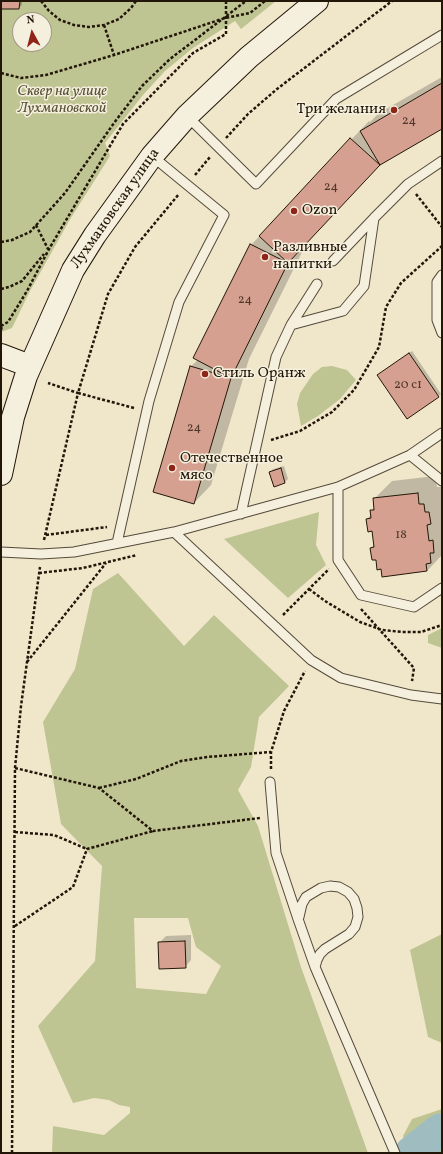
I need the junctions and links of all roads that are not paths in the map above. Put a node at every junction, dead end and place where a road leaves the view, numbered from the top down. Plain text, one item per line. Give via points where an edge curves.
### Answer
1 (317, 1) edge
2 (442, 35) edge
3 (186, 116) junction
4 (152, 156) junction
5 (442, 161) edge
6 (374, 218) junction
7 (333, 261) dead end
8 (442, 275) edge
9 (317, 284) dead end
10 (291, 325) junction
11 (442, 333) edge
12 (1, 355) edge
13 (30, 366) junction
14 (442, 433) edge
15 (410, 455) junction
16 (1, 474) edge
17 (442, 481) edge
18 (338, 486) junction
19 (241, 514) junction
20 (174, 532) junction
21 (117, 543) junction
22 (1, 552) edge
23 (442, 588) edge
24 (442, 699) edge
25 (270, 782) road end
26 (298, 919) junction
27 (315, 967) junction
28 (395, 1153) edge

1 - 3 street, Лухмановская улица via 249,57
2 - 3 lane via 336,99 256,184
3 - 4 street, Лухмановская улица
4 - 13 street, Лухмановская улица via 73,270
4 - 21 lane via 224,215 179,302 146,412
5 - 6 lane via 408,184
6 - 7 lane
6 - 10 lane via 364,286 343,311
8 - 11 lane via 437,282 437,320
9 - 10 lane
10 - 19 lane via 276,357
12 - 13 street
13 - 16 street, Лухмановская улица via 13,417
14 - 15 lane
15 - 17 lane
15 - 18 lane
18 - 19 lane
18 - 23 lane via 338,560 361,595 414,607
19 - 20 lane
20 - 21 lane
20 - 24 lane via 311,660 341,678 411,696
21 - 22 lane via 74,552
25 - 26 lane via 276,853
26 - 27 lane
26 - 27 lane via 306,897 321,888 339,887 354,899 358,918 355,927 349,934 325,949
27 - 28 lane

